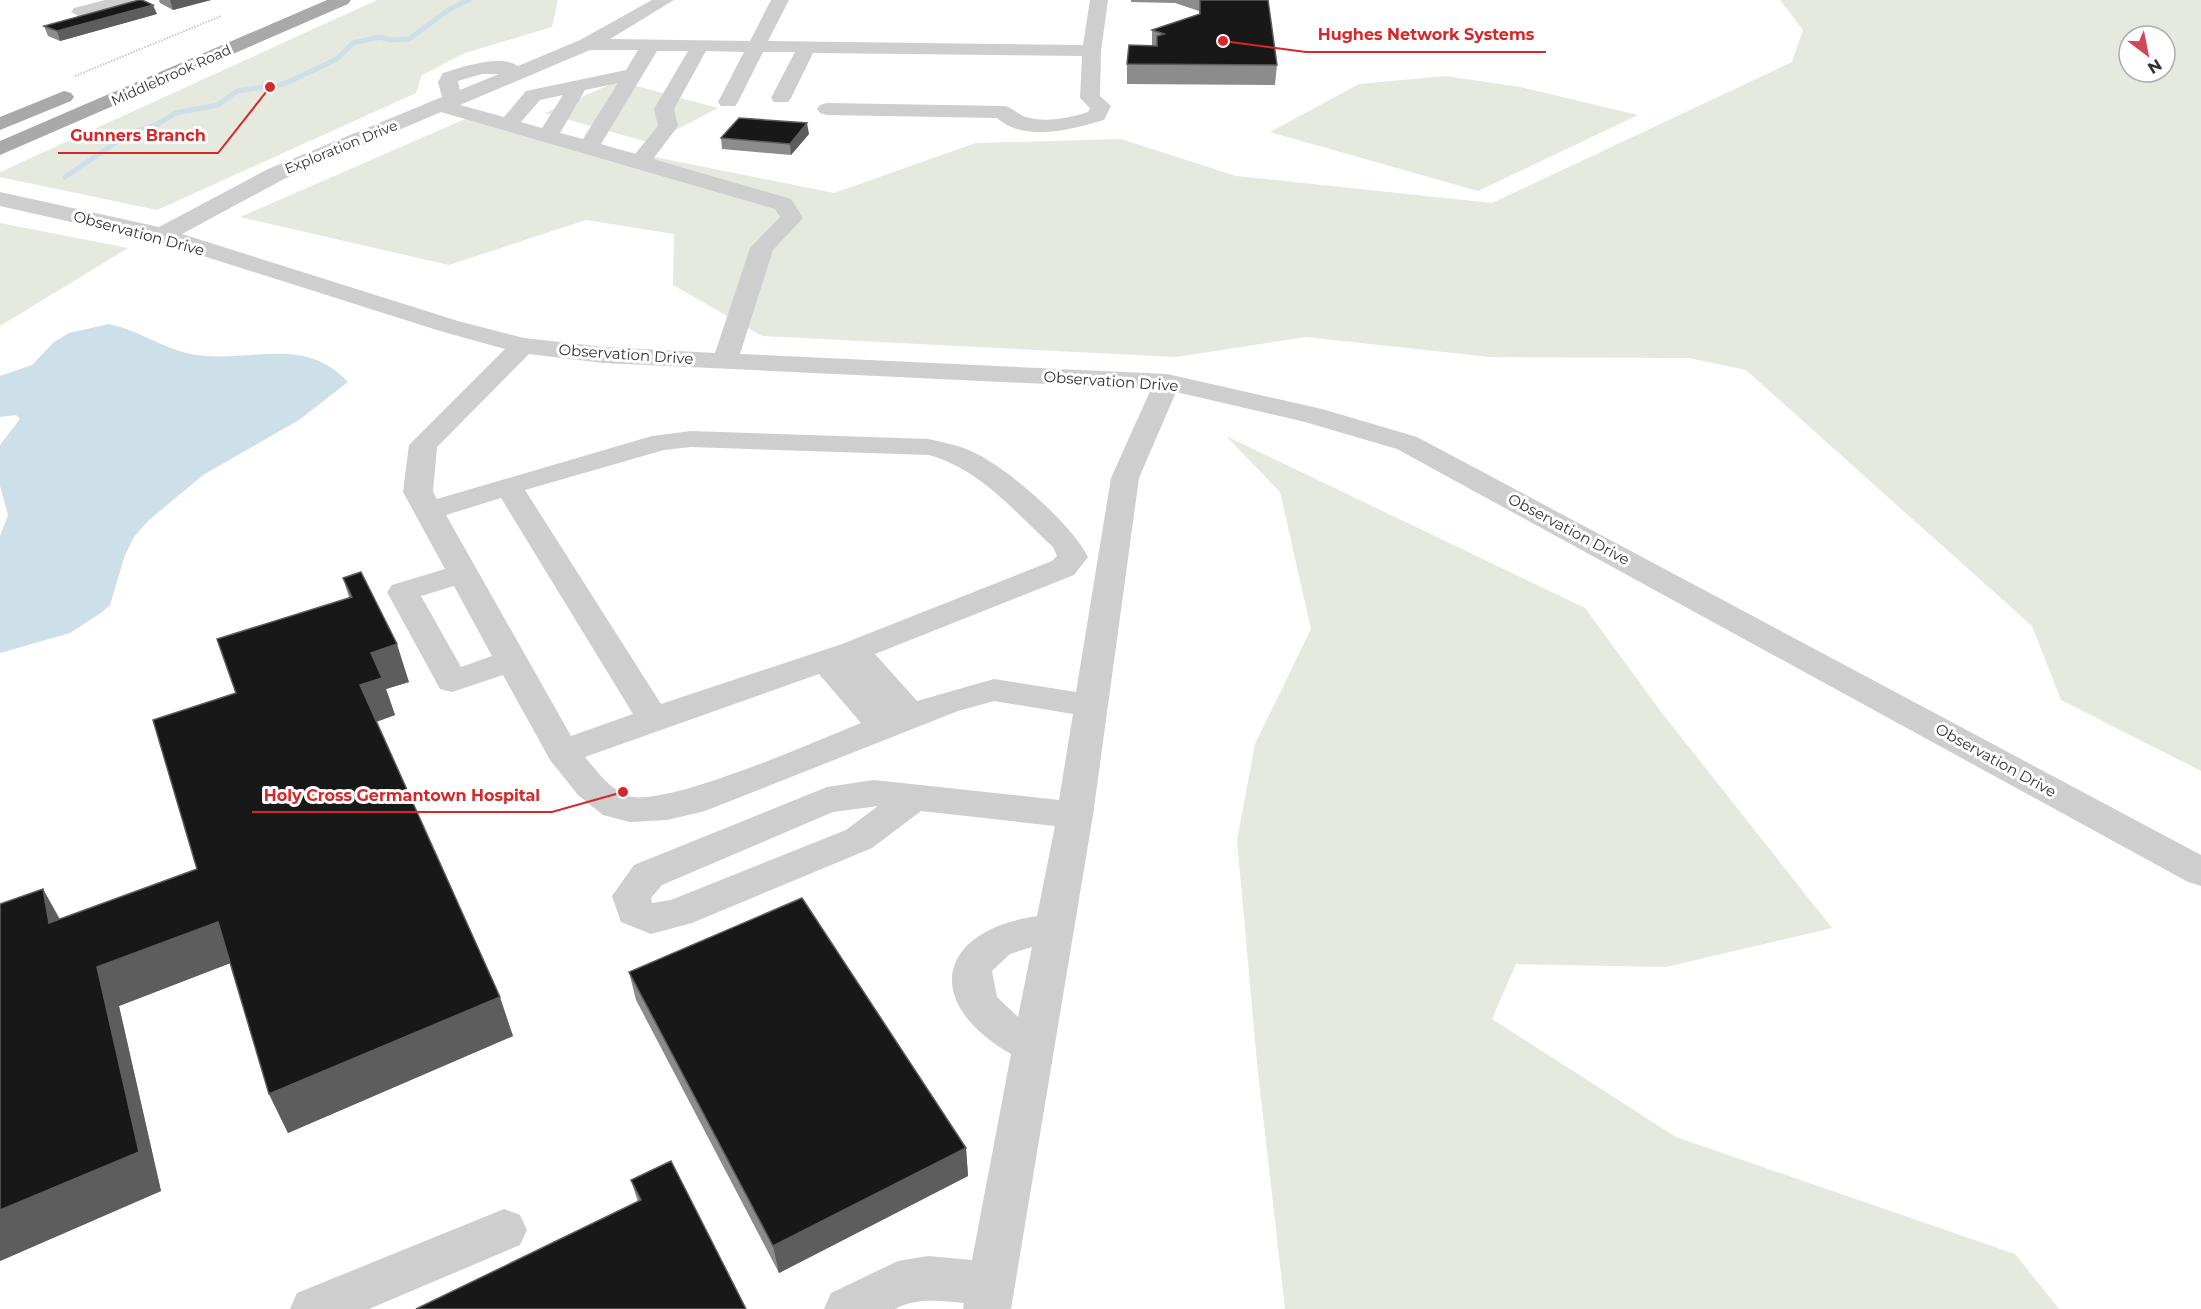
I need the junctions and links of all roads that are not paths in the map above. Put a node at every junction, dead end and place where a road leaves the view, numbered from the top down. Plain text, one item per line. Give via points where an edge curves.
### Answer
1 (125, 0) edge
2 (342, 0) edge
3 (665, 0) edge
4 (780, 0) edge
5 (1099, 0) edge
6 (80, 12) dead end
7 (587, 44) junction
8 (651, 45) junction
9 (700, 46) junction
10 (754, 46) junction
11 (807, 47) junction
12 (1092, 51) junction
13 (633, 74) junction
14 (76, 84) road end
15 (578, 86) junction
16 (781, 98) dead end
17 (728, 102) dead end
18 (447, 103) junction
19 (827, 109) dead end
20 (0, 124) edge
21 (509, 124) junction
22 (548, 135) junction
23 (588, 148) junction
24 (0, 149) edge
25 (640, 162) junction
26 (0, 199) edge
27 (162, 235) junction
28 (523, 346) junction
29 (725, 361) junction
30 (1167, 382) junction
31 (508, 486) junction
32 (429, 511) junction
33 (463, 573) junction
34 (840, 656) junction
35 (512, 661) junction
36 (1091, 706) junction
37 (653, 719) junction
38 (898, 722) junction
39 (562, 752) junction
40 (913, 798) junction
41 (1075, 814) junction
42 (2201, 872) edge
43 (1055, 928) junction
44 (1034, 1047) junction
45 (504, 1230) dead end
46 (989, 1296) edge
47 (314, 1309) edge
48 (848, 1309) edge

1 - 6 street
2 - 24 main road, Middlebrook Road
3 - 7 street, Exploration Drive
4 - 10 street
5 - 12 street
7 - 8 street
7 - 18 street, Exploration Drive
8 - 9 street
8 - 13 street
9 - 10 street
9 - 25 street via 663,109 668,126
10 - 11 street
10 - 17 street
11 - 12 street
11 - 16 street
12 - 19 street via 1090,98 1101,106 1097,116 1071,124 1031,125 1011,119 1005,112
13 - 15 street
13 - 23 street
14 - 20 main road
15 - 21 street via 533,95
15 - 22 street
18 - 21 street
18 - 27 street, Exploration Drive via 276,174
21 - 22 street
22 - 23 street
23 - 25 street
25 - 29 street via 783,204 792,218 762,248
26 - 27 street, Observation Drive
27 - 28 street, Observation Drive
28 - 29 street, Observation Drive
28 - 32 street via 423,445 418,492
29 - 30 street, Observation Drive
30 - 36 street via 1125,478
30 - 42 street, Observation Drive via 1312,415 1407,443
31 - 32 street
31 - 34 street via 681,440 929,447 951,450 975,463 1066,543 1073,557 1063,568
31 - 37 street
32 - 33 street
33 - 35 street
33 - 35 street via 403,592 452,681
34 - 37 street
34 - 38 street
35 - 39 street
36 - 38 street via 994,690
36 - 41 street
37 - 39 street
38 - 39 street via 692,802 653,812 618,808 592,790
40 - 40 street via 874,793 827,800 648,875 631,896 635,912 651,919 689,909 859,839
40 - 41 street
41 - 43 street
43 - 44 street
43 - 44 street via 1023,933 996,943 972,966 971,984 978,1005 994,1024
44 - 46 street
45 - 47 street
46 - 48 street via 928,1278 898,1283

